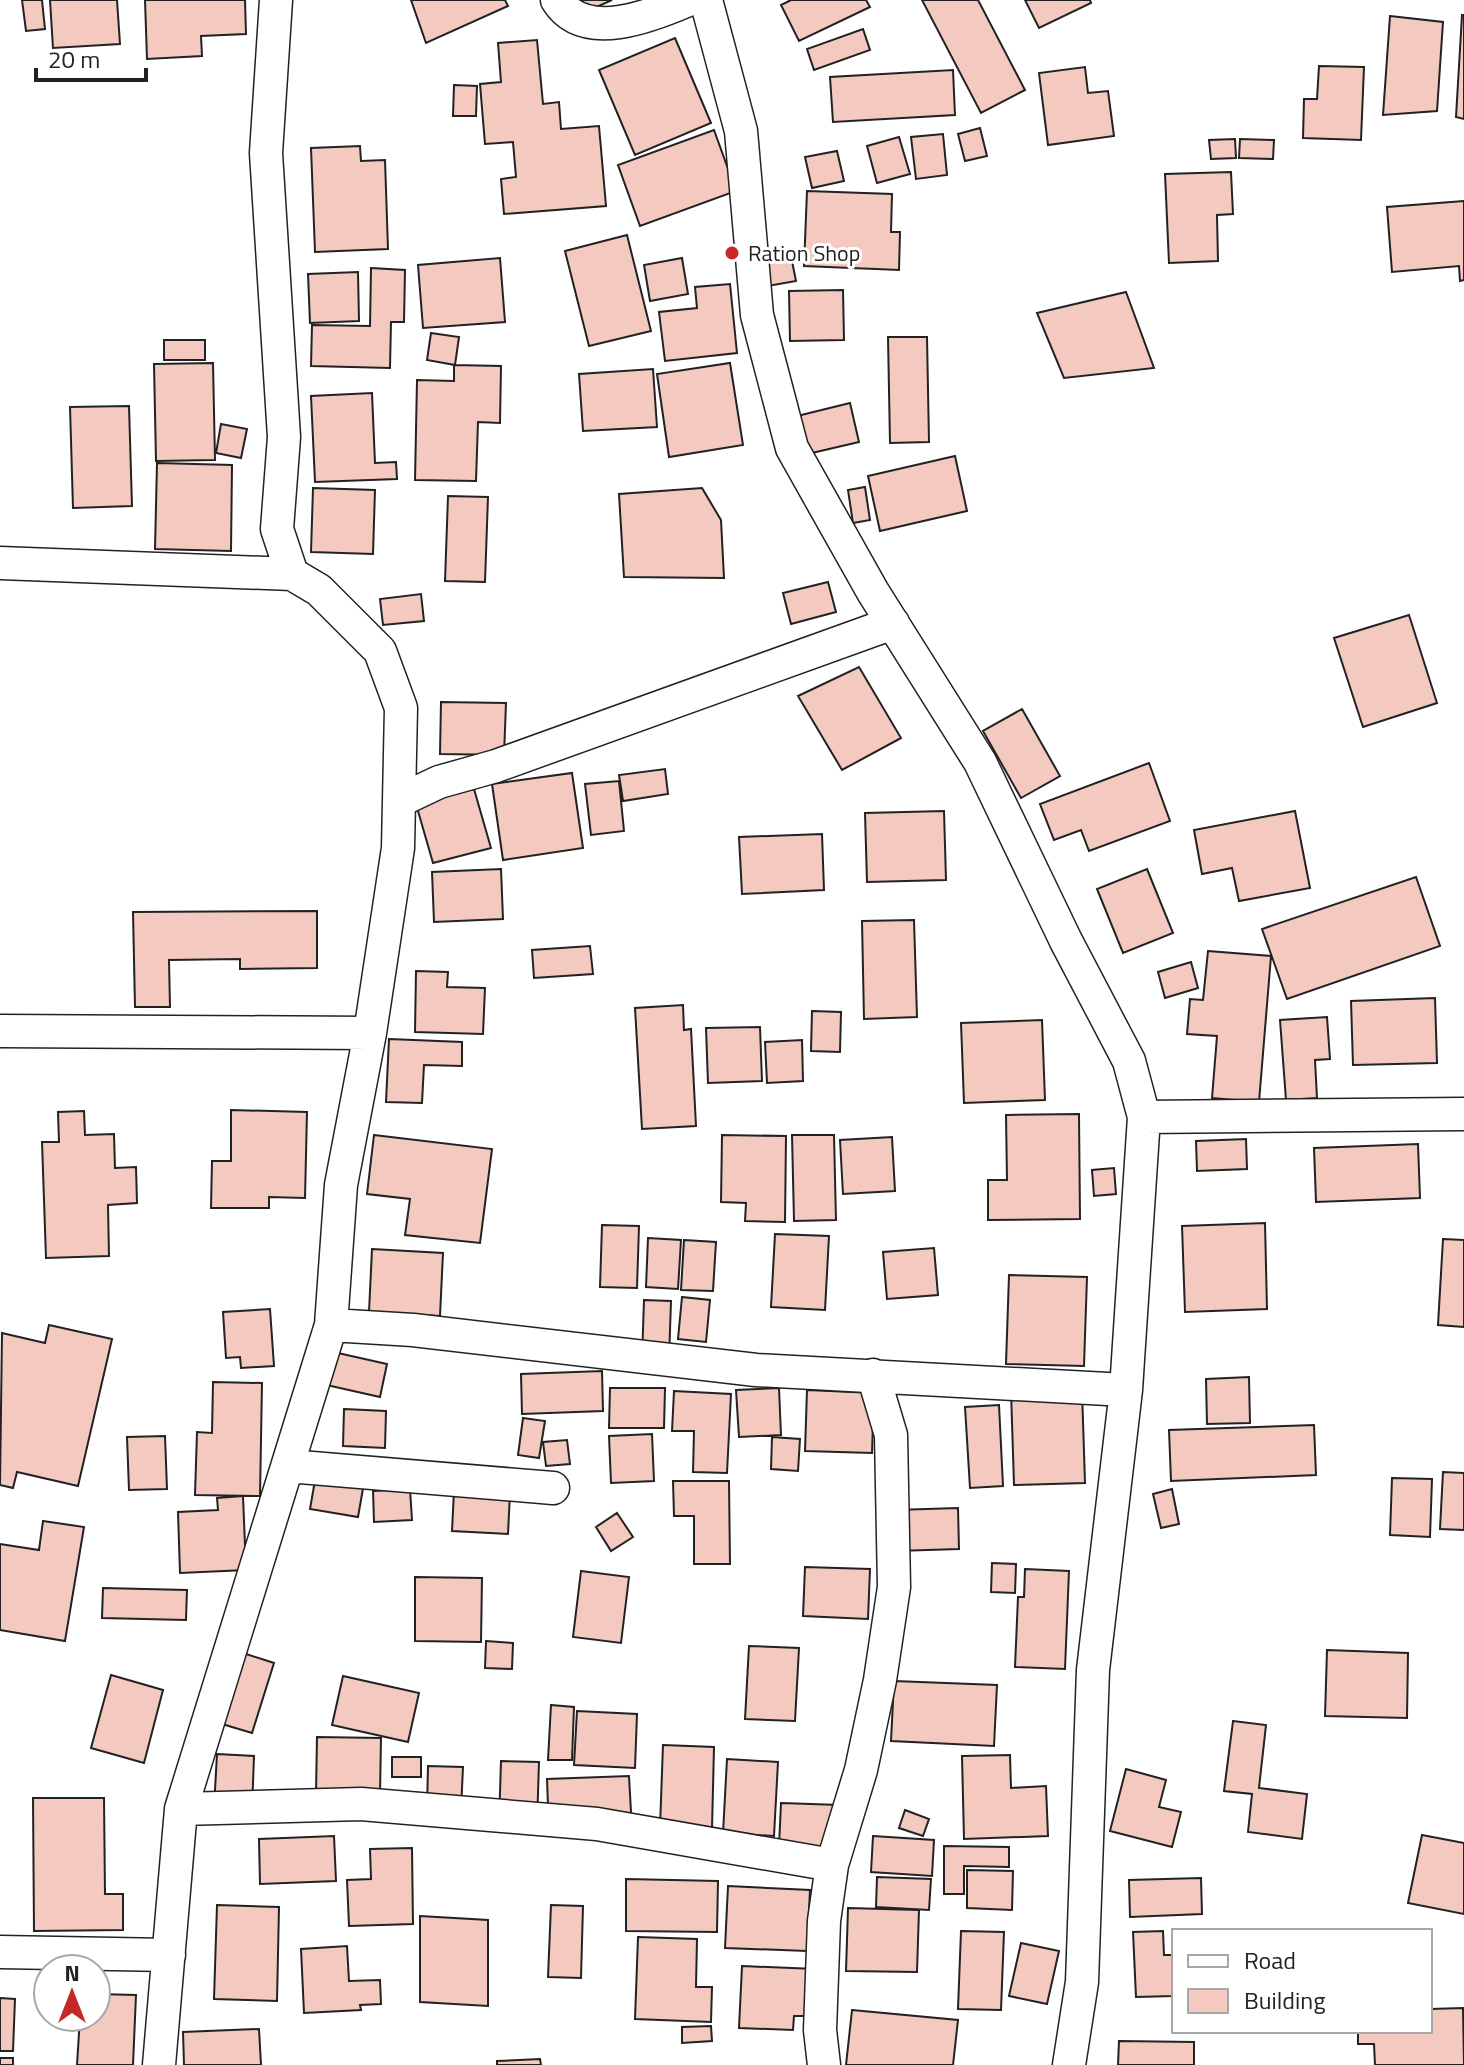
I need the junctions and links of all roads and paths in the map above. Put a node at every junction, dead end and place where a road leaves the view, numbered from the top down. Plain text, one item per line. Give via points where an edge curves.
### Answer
1 (276, 0) edge
2 (557, 0) edge
3 (688, 0) edge
4 (706, 0) edge
5 (0, 563) edge
6 (292, 574) junction
7 (893, 623) junction
8 (399, 801) junction
9 (0, 1031) edge
10 (370, 1033) junction
11 (1464, 1114) edge
12 (1144, 1117) junction
13 (331, 1325) junction
14 (873, 1375) junction
15 (1126, 1390) junction
16 (288, 1466) junction
17 (553, 1488) dead end
18 (181, 1809) junction
19 (832, 1865) junction
20 (0, 1952) edge
21 (169, 1955) junction
22 (159, 2065) edge
23 (824, 2065) edge
24 (1069, 2065) edge

1 - 6 street via 266,153 284,437 277,529
2 - 3 street via 566,14 599,23 652,15
4 - 7 street via 741,131 757,315 792,448
5 - 6 street
6 - 8 street via 319,590 380,651 401,708
7 - 8 street via 464,773
7 - 12 street via 980,762 1129,1061
8 - 10 street via 398,848
9 - 10 street
10 - 13 street via 341,1185
11 - 12 street
12 - 15 street
13 - 14 street via 756,1370
13 - 16 street
14 - 15 street
14 - 19 street via 891,1435 894,1587 861,1770
15 - 24 street via 1093,1670 1082,1982
16 - 17 street
16 - 18 street
18 - 19 street via 361,1804 582,1822
18 - 21 street
19 - 23 street via 824,1921
20 - 21 street
21 - 22 street

